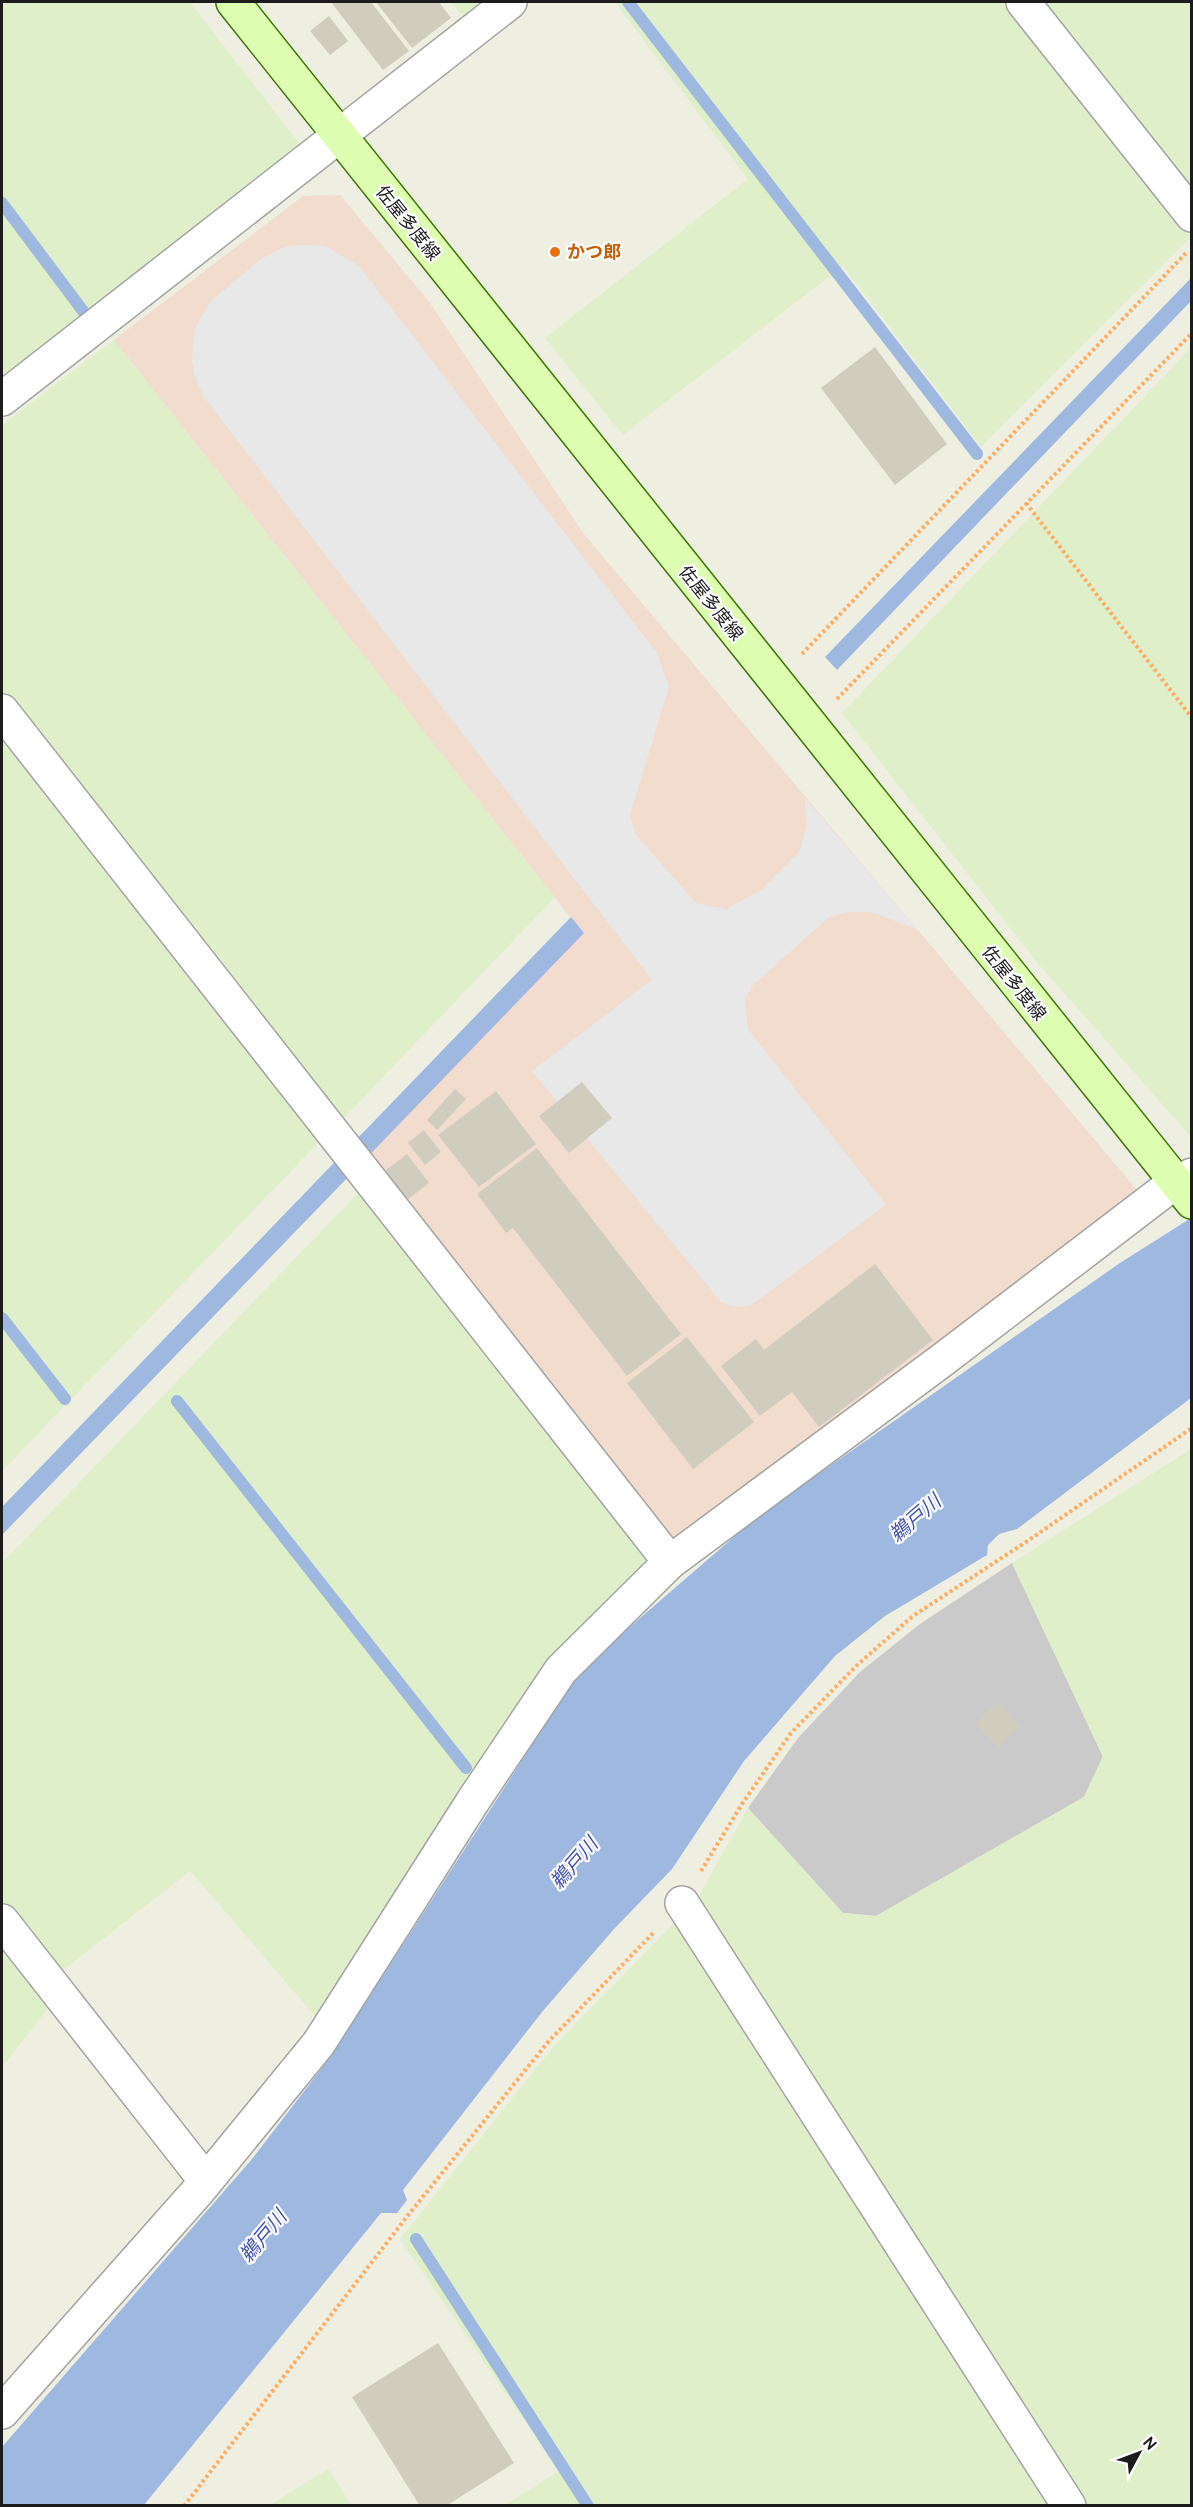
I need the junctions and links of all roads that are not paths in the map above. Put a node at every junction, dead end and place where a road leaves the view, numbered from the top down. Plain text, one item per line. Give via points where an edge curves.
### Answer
1 (233, 2) edge
2 (510, 2) edge
3 (1023, 2) edge
4 (338, 136) junction
5 (1191, 215) edge
6 (2, 399) edge
7 (2, 711) edge
8 (1186, 1190) edge
9 (670, 1562) junction
10 (682, 1903) dead end
11 (2, 1921) edge
12 (206, 2181) junction
13 (2, 2412) edge
14 (1069, 2505) edge

1 - 4 main road, 佐屋多度線
2 - 4 street
3 - 5 street
4 - 6 street
4 - 8 main road, 佐屋多度線
7 - 9 street
8 - 9 street via 941,1361
9 - 12 street via 561,1670 319,2043
10 - 14 street
11 - 12 street
12 - 13 street

